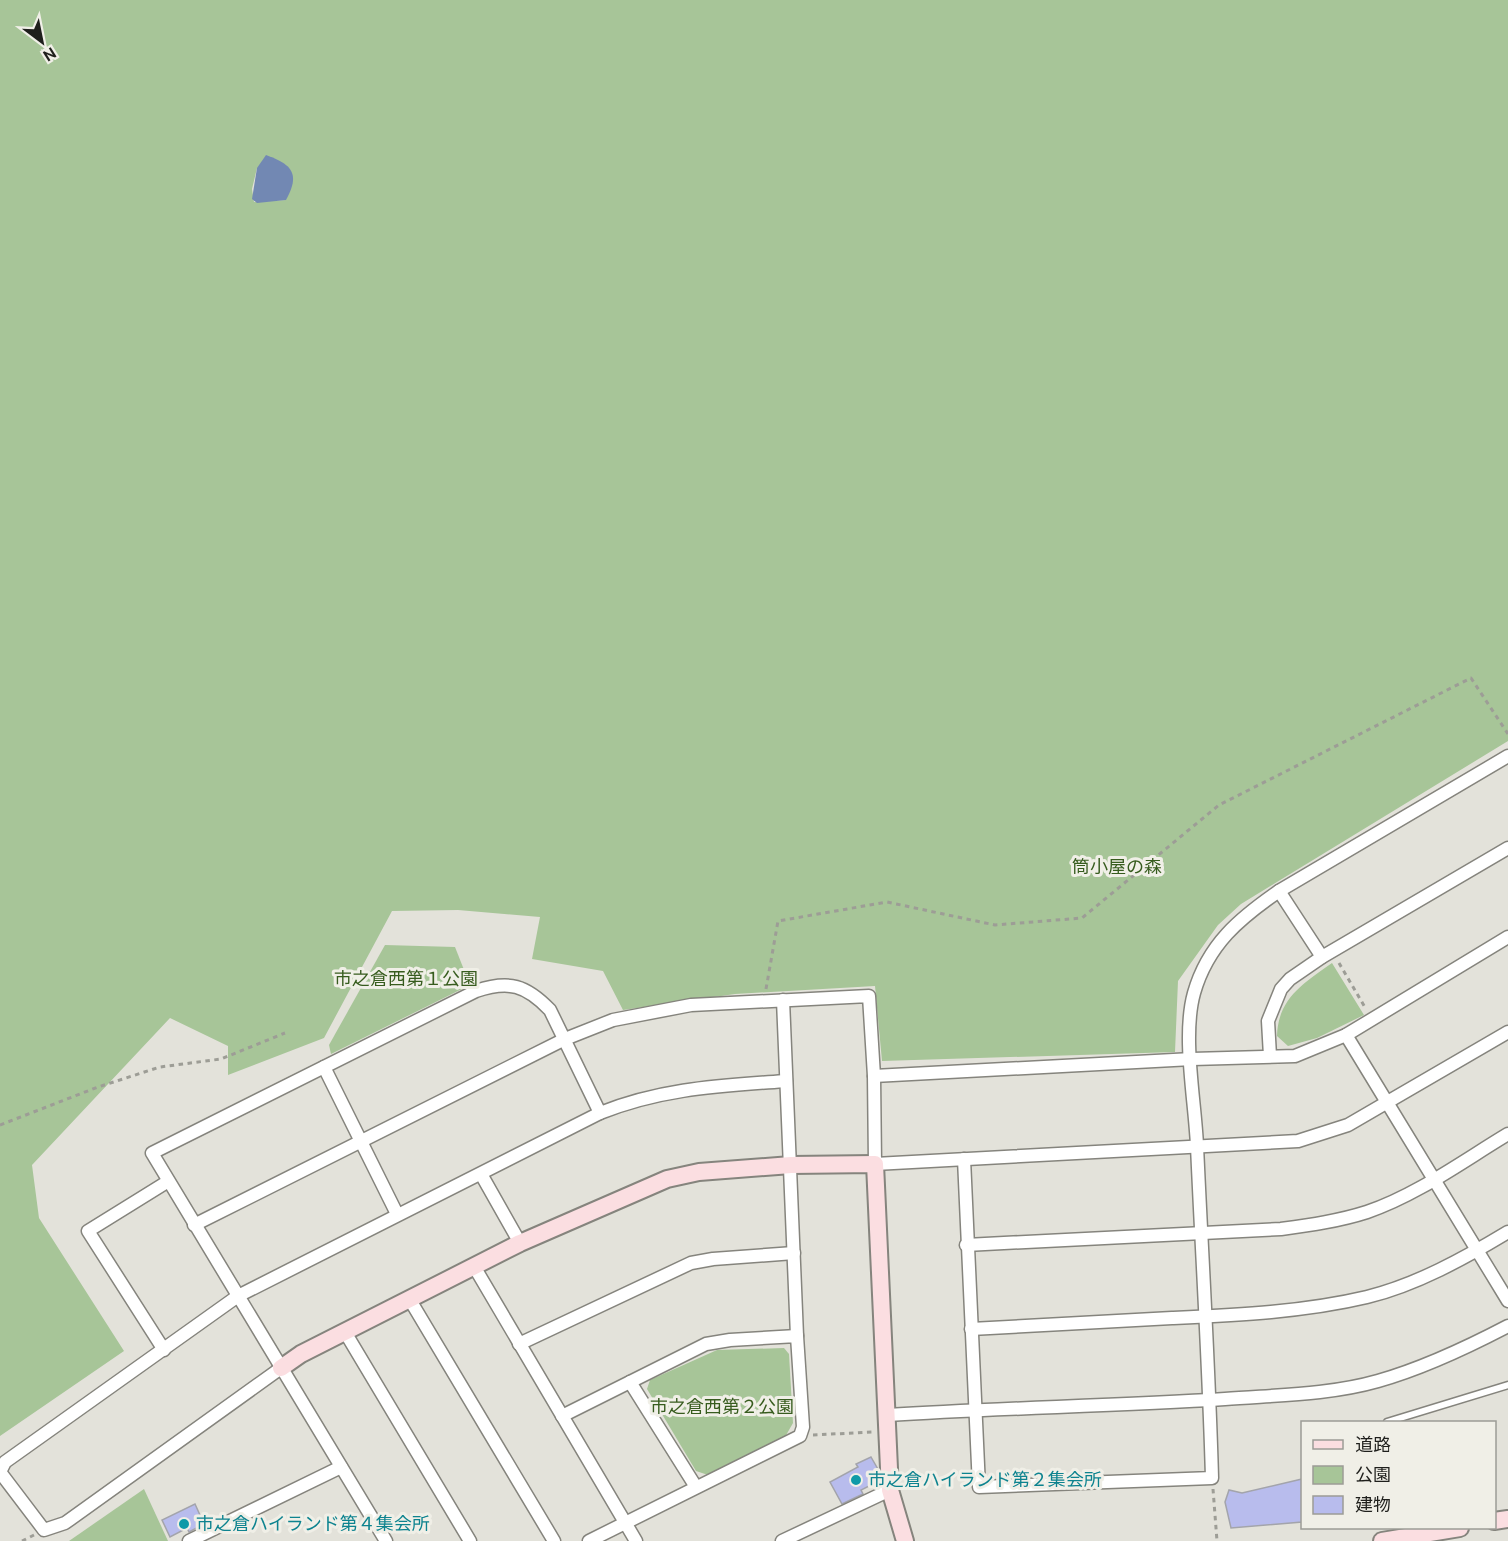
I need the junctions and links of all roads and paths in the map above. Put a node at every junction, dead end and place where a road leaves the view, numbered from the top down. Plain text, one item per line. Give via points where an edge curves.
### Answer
1 (1508, 734) edge
2 (1508, 756) edge
3 (1508, 848) edge
4 (1279, 891) junction
5 (1508, 937) edge
6 (1327, 955) junction
7 (783, 1000) junction
8 (764, 1001) junction
9 (1372, 1018) junction
10 (1508, 1032) edge
11 (285, 1033) dead end
12 (1346, 1035) junction
13 (565, 1039) junction
14 (1270, 1056) junction
15 (1192, 1059) junction
16 (324, 1067) junction
17 (874, 1076) junction
18 (786, 1081) junction
19 (1388, 1104) junction
20 (600, 1113) junction
21 (0, 1125) edge
22 (1508, 1134) edge
23 (360, 1141) junction
24 (1197, 1146) junction
25 (964, 1159) junction
26 (874, 1164) junction
27 (791, 1165) junction
28 (481, 1174) junction
29 (1434, 1178) junction
30 (167, 1182) junction
31 (397, 1214) junction
32 (194, 1225) junction
33 (1199, 1232) junction
34 (1508, 1232) edge
35 (520, 1243) junction
36 (966, 1245) junction
37 (1478, 1250) junction
38 (794, 1253) junction
39 (475, 1268) junction
40 (238, 1296) junction
41 (410, 1300) junction
42 (1508, 1301) edge
43 (1205, 1317) junction
44 (1508, 1326) edge
45 (971, 1329) junction
46 (345, 1332) junction
47 (797, 1336) junction
48 (519, 1344) junction
49 (164, 1350) junction
50 (281, 1368) junction
51 (630, 1382) junction
52 (1508, 1385) edge
53 (1210, 1400) junction
54 (975, 1410) junction
55 (562, 1416) junction
56 (1390, 1421) edge
57 (888, 1423) junction
58 (800, 1436) junction
59 (340, 1467) junction
60 (1212, 1478) junction
61 (696, 1487) junction
62 (890, 1490) junction
63 (625, 1524) junction
64 (1449, 1529) edge
65 (189, 1541) edge
66 (386, 1541) edge
67 (470, 1541) edge
68 (554, 1541) edge
69 (589, 1541) edge
70 (636, 1541) edge
71 (782, 1541) edge
72 (905, 1541) edge
73 (1217, 1541) edge
74 (1382, 1541) edge

1 - 8 path via 1471,678 1219,805 1082,918 995,925 887,902 778,921
2 - 4 street
3 - 6 street
4 - 6 street
4 - 15 street via 1224,934 1207,960 1194,992 1188,1022
5 - 9 street
6 - 9 path
6 - 14 street via 1290,980 1277,996 1268,1021
7 - 8 street
7 - 17 street via 869,996
7 - 18 street
8 - 13 street via 691,1005 648,1013 613,1020
9 - 12 street
10 - 19 street
11 - 21 path via 221,1059 150,1070
12 - 14 street via 1295,1056
12 - 19 street
13 - 16 street via 550,1010 538,997 524,988 501,984 476,991
13 - 20 street
13 - 23 street
14 - 15 street
15 - 17 street
15 - 24 street
16 - 23 street
16 - 30 street via 152,1153
17 - 26 street
18 - 20 street via 688,1088
18 - 27 street
19 - 24 street via 1348,1125 1298,1141
19 - 29 street
20 - 28 street
22 - 29 street
23 - 31 street
23 - 32 street
24 - 25 street
24 - 33 street
25 - 26 street
25 - 36 street
26 - 27 street
26 - 57 street
27 - 35 street via 699,1172 667,1179
27 - 38 street
28 - 31 street
28 - 35 street
29 - 33 street via 1368,1212 1329,1222 1281,1229
29 - 37 street
30 - 32 street
30 - 49 street via 88,1231
31 - 40 street
32 - 40 street
33 - 36 street
33 - 43 street
34 - 37 street
35 - 39 street
36 - 45 street
37 - 42 street
37 - 43 street via 1369,1296 1309,1308
38 - 47 street
38 - 48 street via 691,1263
39 - 41 street
39 - 48 street
40 - 49 street
40 - 50 street
41 - 46 street
41 - 68 street
43 - 45 street
43 - 53 street
44 - 53 street via 1456,1353 1376,1382 1305,1394
45 - 54 street
46 - 50 street
46 - 67 street
47 - 51 street via 706,1344
47 - 58 street via 803,1427
48 - 55 street
49 - 50 street via 4,1462 0,1472 44,1530 65,1523
50 - 59 street
51 - 55 street
51 - 61 street
52 - 56 lane
53 - 54 street
53 - 60 street
54 - 57 street
54 - 60 street via 979,1487
55 - 63 street
57 - 58 path
57 - 62 street
58 - 61 street
59 - 65 street
59 - 66 street
60 - 73 path
61 - 63 street
62 - 71 street
62 - 72 street
63 - 69 street
63 - 70 street
64 - 74 street

